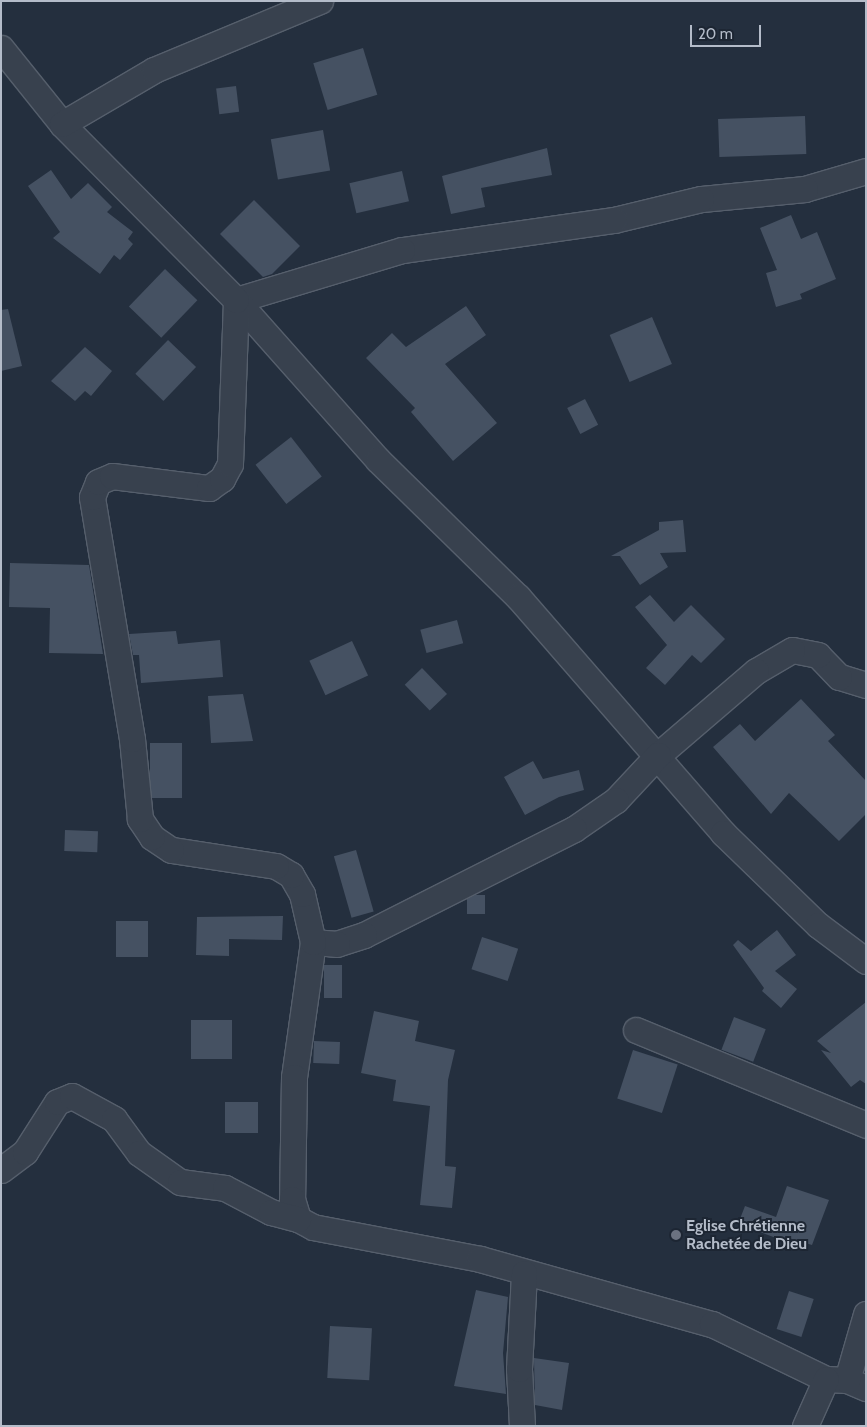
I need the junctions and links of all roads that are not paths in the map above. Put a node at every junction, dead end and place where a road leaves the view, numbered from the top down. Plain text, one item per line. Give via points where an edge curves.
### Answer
1 (320, 1) edge
2 (1, 48) edge
3 (62, 124) junction
4 (866, 171) edge
5 (236, 300) junction
6 (866, 686) edge
7 (658, 755) junction
8 (314, 942) junction
9 (866, 961) edge
10 (636, 1030) dead end
11 (866, 1125) edge
12 (1, 1170) edge
13 (298, 1219) junction
14 (524, 1273) junction
15 (866, 1314) edge
16 (846, 1382) edge
17 (522, 1426) edge
18 (805, 1426) edge

1 - 3 street via 154,70
2 - 3 street
3 - 5 street
4 - 5 street via 805,189 701,198 614,220 402,250
5 - 7 street via 378,460 518,596
5 - 8 street via 230,464 222,479 209,488 112,476 98,482 92,497 132,739 140,819 152,837 171,850 276,866 291,875 302,894
6 - 7 street via 839,677 818,655 792,650 756,671
7 - 8 street via 616,800 574,829 364,935 336,944
7 - 9 street via 724,833 818,925
8 - 13 street via 294,1077 292,1199
10 - 11 street
12 - 13 street via 25,1152 57,1102 72,1096 114,1120 139,1154 180,1182 225,1188 271,1212
13 - 14 street via 313,1227 371,1241 480,1259
14 - 16 street via 712,1324
14 - 17 street via 519,1368
15 - 16 street
16 - 18 street

